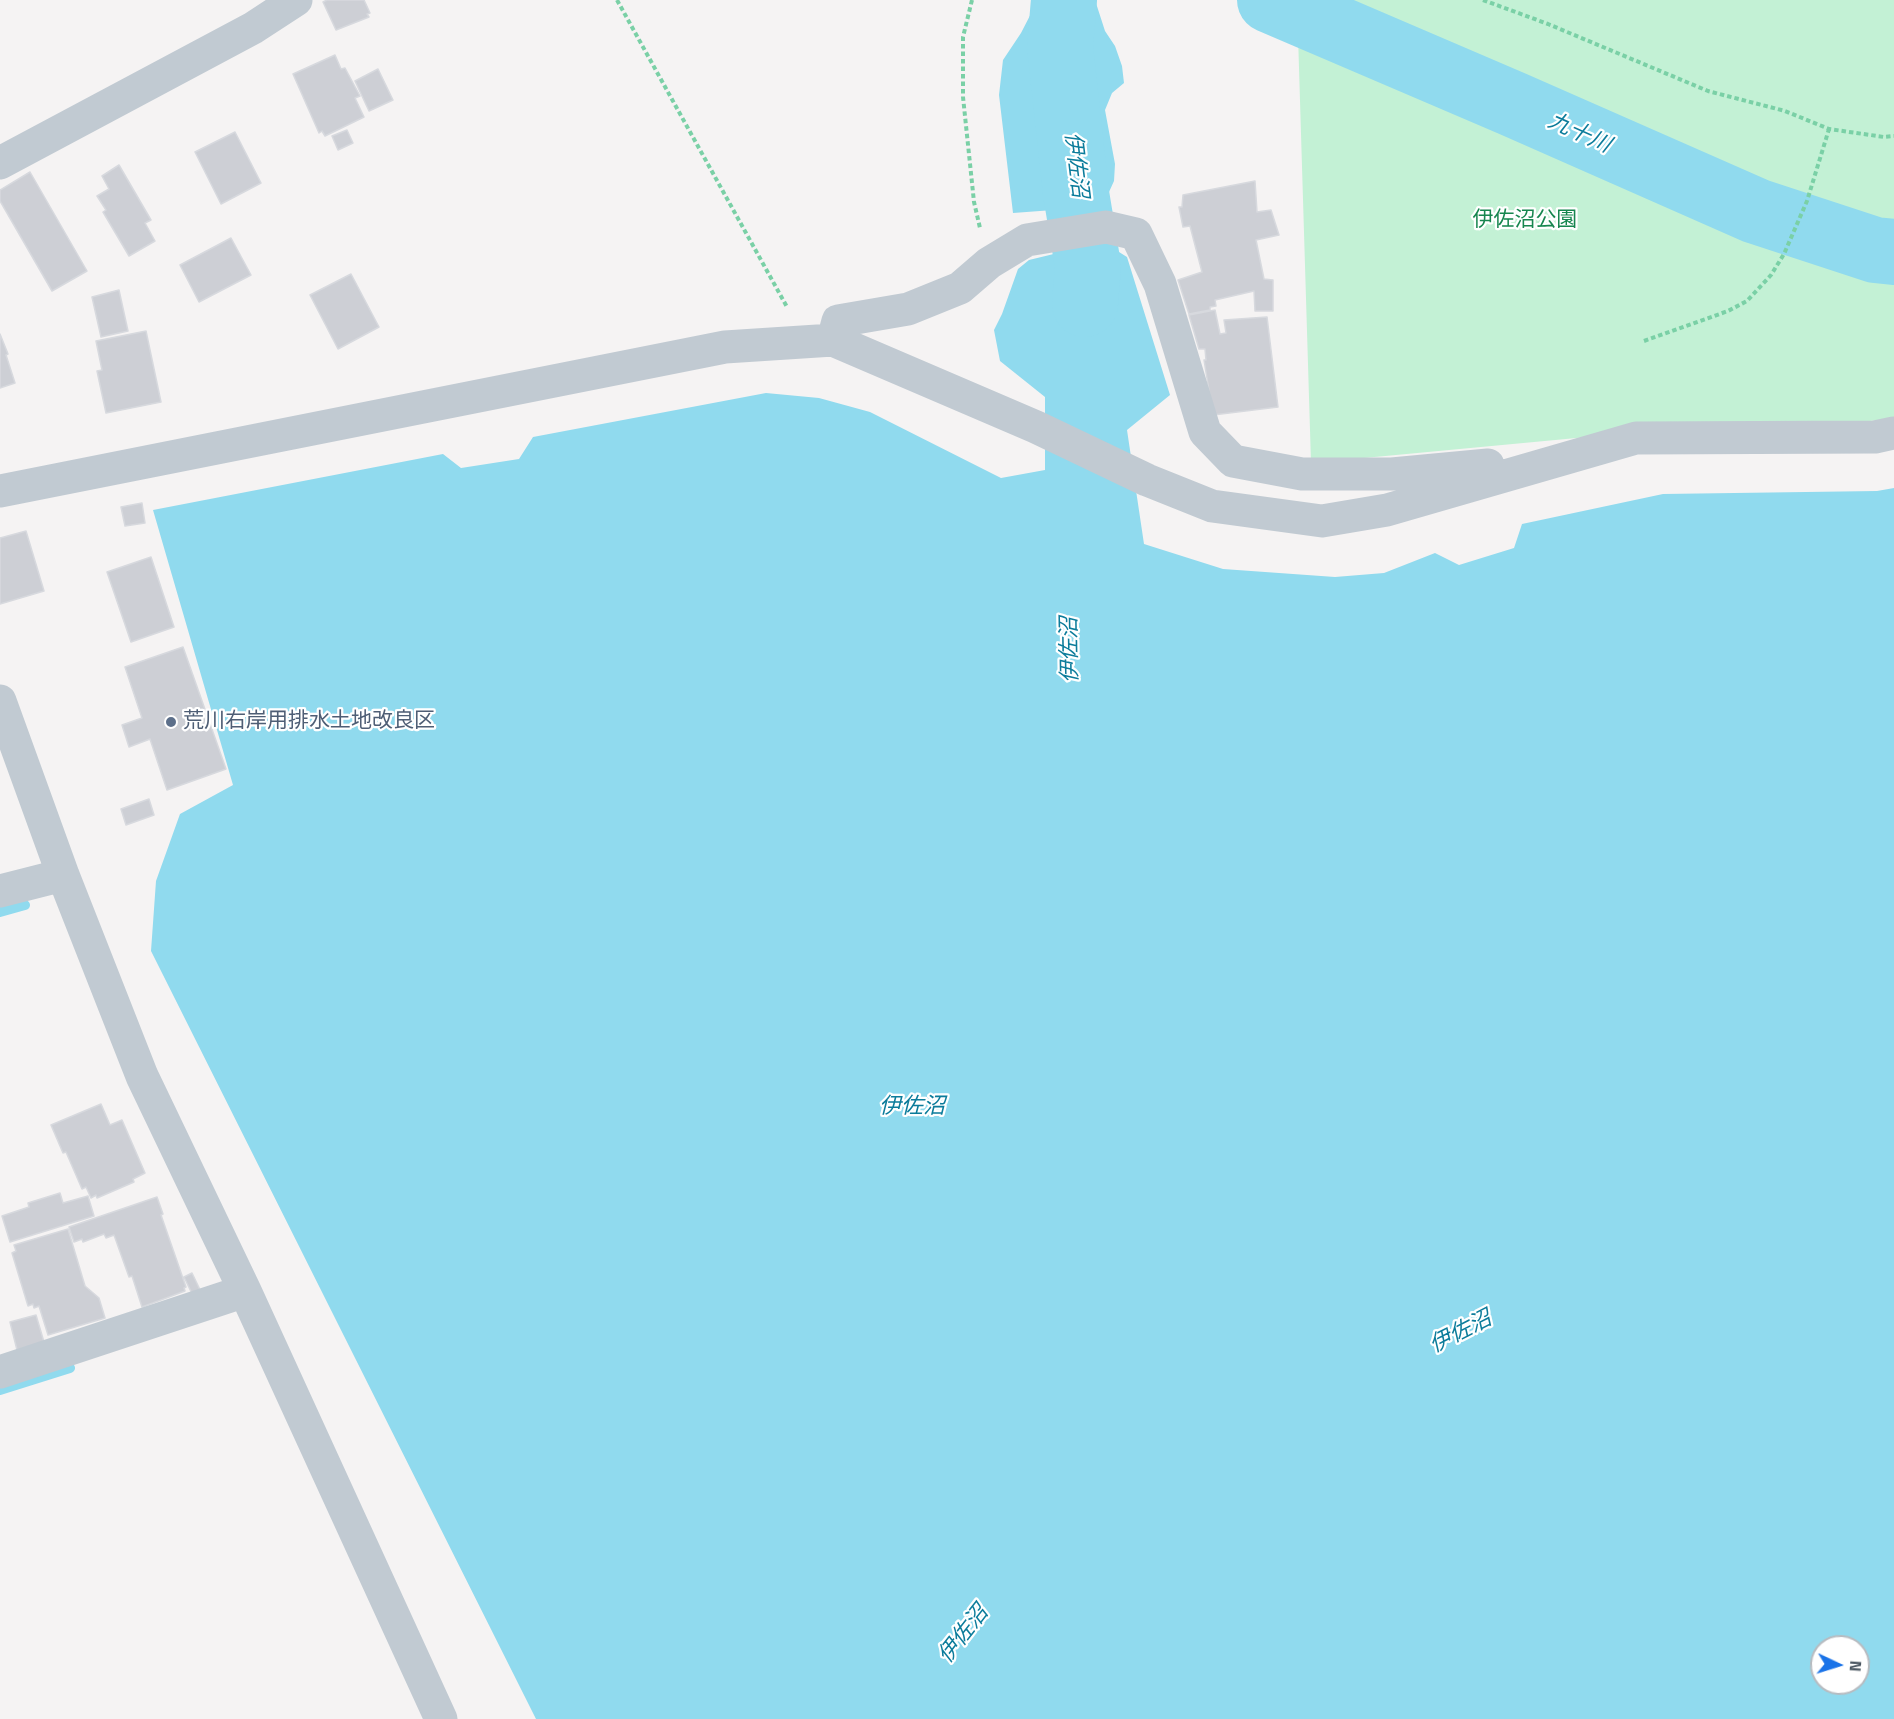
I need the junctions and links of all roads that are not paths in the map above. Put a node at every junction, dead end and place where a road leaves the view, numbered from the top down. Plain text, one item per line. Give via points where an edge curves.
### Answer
1 (296, 0) edge
2 (0, 163) edge
3 (820, 341) junction
4 (1894, 433) edge
5 (1564, 458) junction
6 (0, 491) edge
7 (0, 701) edge
8 (63, 875) junction
9 (0, 891) edge
10 (245, 1291) junction
11 (0, 1372) edge
12 (441, 1719) edge

1 - 2 street via 253,28
3 - 5 street via 1036,427 1212,506 1322,521 1387,510
3 - 5 street via 838,321 908,309 960,288 989,263 1027,240 1106,227 1136,234 1160,284 1206,432 1233,461 1302,474 1392,474
3 - 6 street via 725,347
4 - 5 street via 1636,438
7 - 8 street
8 - 9 street
8 - 10 street via 142,1076
10 - 11 street
10 - 12 street

